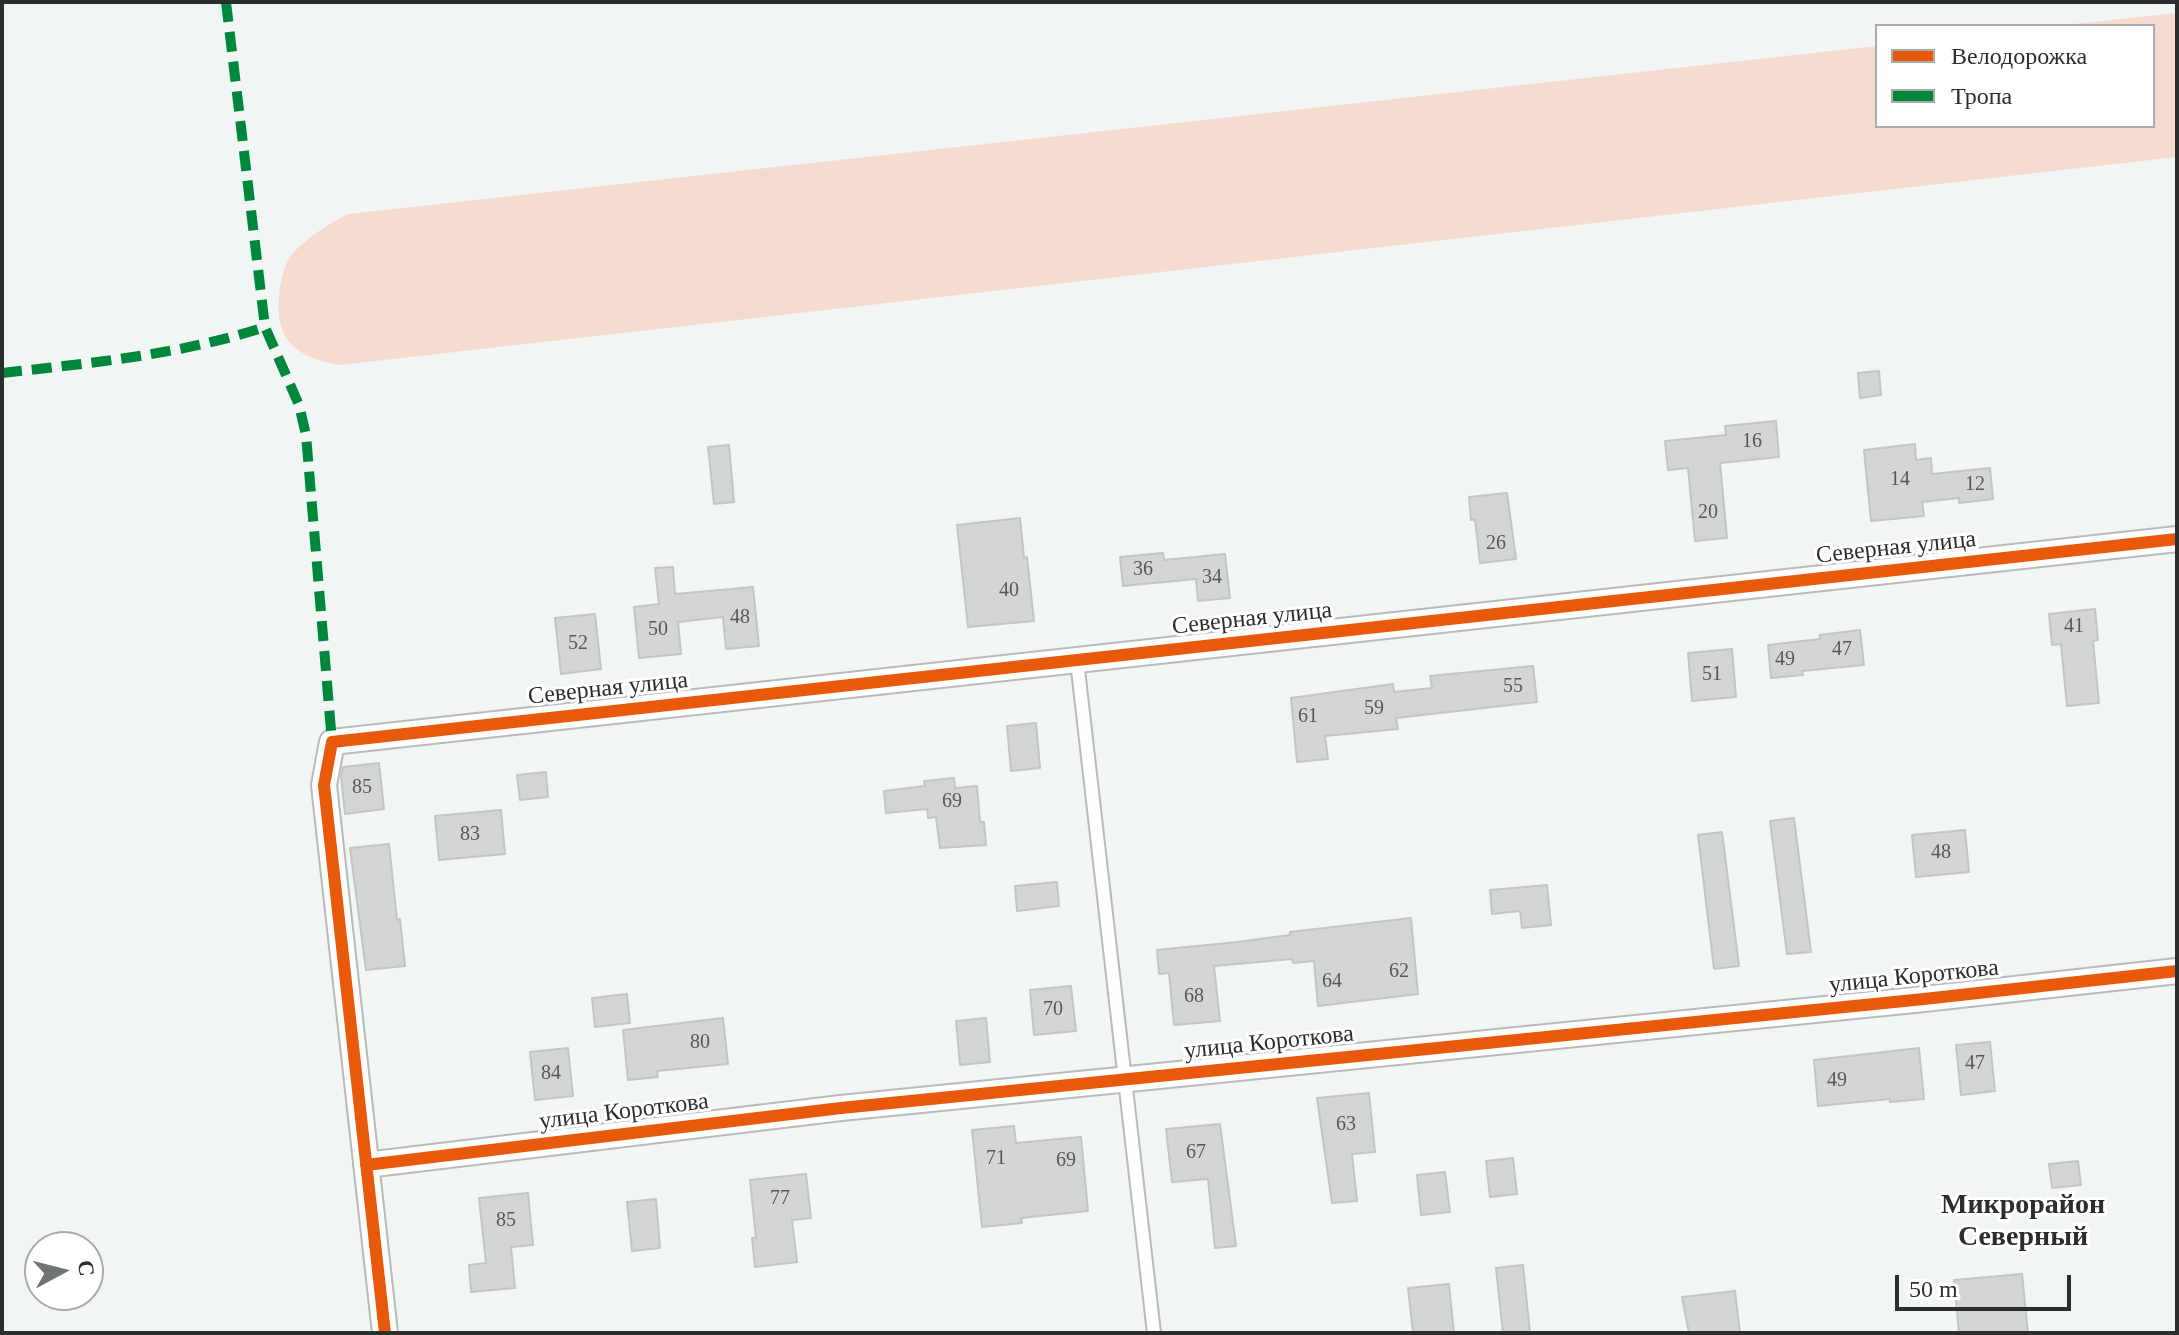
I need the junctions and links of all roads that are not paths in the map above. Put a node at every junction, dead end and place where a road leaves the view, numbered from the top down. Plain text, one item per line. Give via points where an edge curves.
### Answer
1 (2177, 539) edge
2 (1077, 661) junction
3 (2177, 971) edge
4 (1123, 1080) junction
5 (366, 1165) junction
6 (385, 1333) edge
7 (1154, 1333) edge

1 - 2 street, Северная улица
2 - 4 lane
2 - 5 street, Северная улица via 332,742 324,785
3 - 4 street, улица Короткова
4 - 5 street, улица Короткова
4 - 7 lane
5 - 6 street

